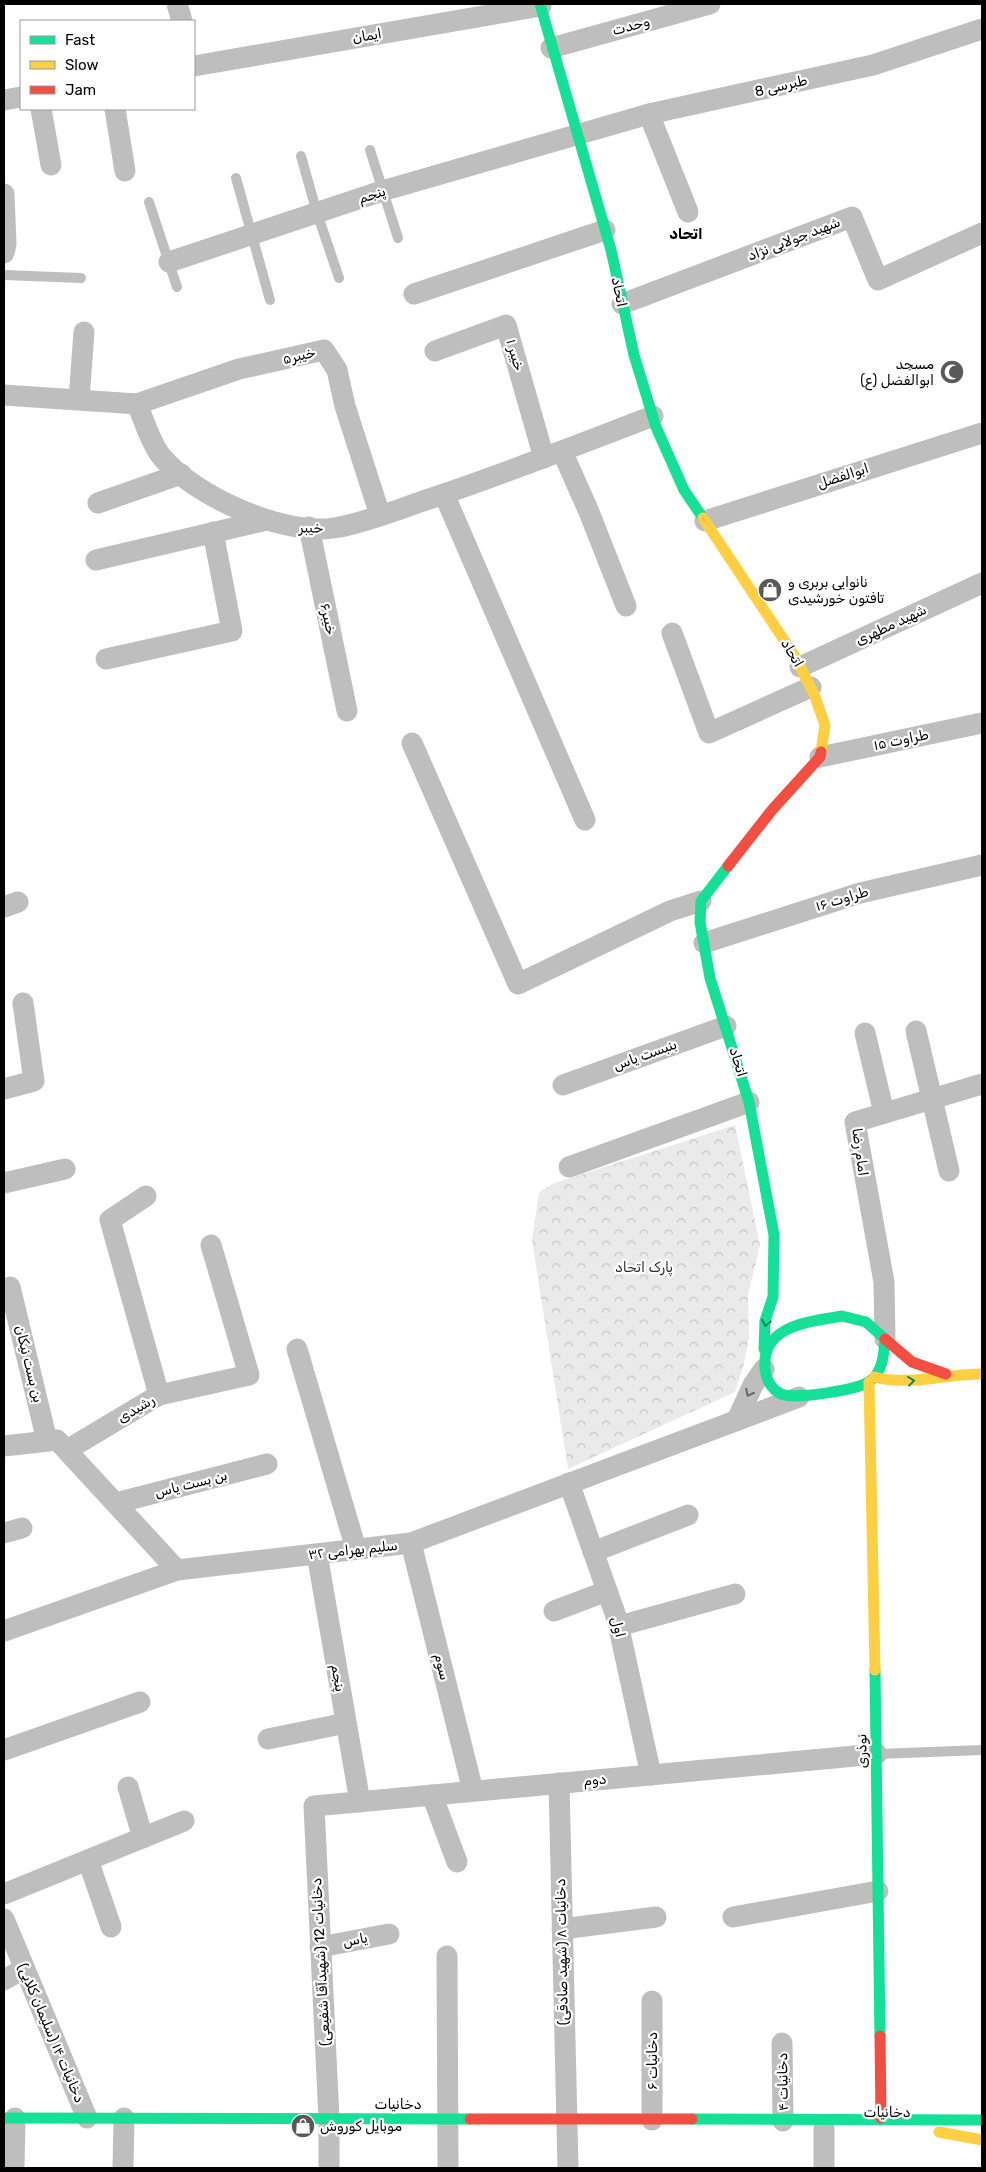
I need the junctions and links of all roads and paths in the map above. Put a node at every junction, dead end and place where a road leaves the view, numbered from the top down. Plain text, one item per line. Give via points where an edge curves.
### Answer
1 (177, 4) edge
2 (710, 4) edge
3 (540, 5) edge
4 (182, 20) edge
5 (982, 29) edge
6 (551, 48) junction
7 (195, 65) edge
8 (20, 97) edge
9 (4, 100) edge
10 (41, 110) edge
11 (115, 110) edge
12 (649, 114) junction
13 (578, 135) junction
14 (370, 150) dead end
15 (301, 156) dead end
16 (51, 165) dead end
17 (125, 170) dead end
18 (236, 178) dead end
19 (382, 191) junction
20 (4, 194) edge
21 (149, 202) dead end
22 (688, 212) dead end
23 (317, 213) junction
24 (605, 230) junction
25 (982, 233) edge
26 (251, 235) junction
27 (398, 238) dead end
28 (4, 253) edge
29 (169, 262) junction
30 (4, 275) edge
31 (81, 278) dead end
32 (339, 278) dead end
33 (177, 287) dead end
34 (414, 294) dead end
35 (270, 300) dead end
36 (622, 304) junction
37 (84, 332) dead end
38 (435, 351) dead end
39 (4, 395) edge
40 (79, 399) junction
41 (137, 404) junction
42 (653, 416) junction
43 (982, 433) edge
44 (553, 454) junction
45 (180, 474) junction
46 (444, 494) junction
47 (98, 503) dead end
48 (380, 515) junction
49 (267, 520) junction
50 (705, 521) junction
51 (309, 527) junction
52 (213, 532) junction
53 (96, 560) dead end
54 (982, 583) edge
55 (626, 606) dead end
56 (672, 633) dead end
57 (106, 660) dead end
58 (800, 667) junction
59 (811, 687) junction
60 (347, 711) dead end
61 (982, 723) edge
62 (412, 743) dead end
63 (820, 758) junction
64 (585, 820) dead end
65 (982, 865) edge
66 (701, 900) junction
67 (704, 943) junction
68 (23, 1002) dead end
69 (726, 1026) junction
70 (916, 1031) dead end
71 (865, 1033) dead end
72 (982, 1084) edge
73 (563, 1085) dead end
74 (4, 1089) edge
75 (932, 1099) junction
76 (749, 1102) junction
77 (884, 1114) junction
78 (568, 1167) dead end
79 (66, 1169) dead end
80 (949, 1171) dead end
81 (4, 1183) edge
82 (146, 1196) dead end
83 (211, 1246) dead end
84 (884, 1282) junction
85 (10, 1287) dead end
86 (773, 1297) junction
87 (854, 1317) junction
88 (786, 1328) junction
89 (885, 1339) junction
90 (297, 1349) dead end
91 (764, 1359) junction
92 (982, 1374) edge
93 (950, 1375) junction
94 (871, 1380) junction
95 (159, 1395) junction
96 (799, 1397) junction
97 (737, 1420) junction
98 (47, 1441) junction
99 (4, 1446) edge
100 (67, 1450) junction
101 (267, 1464) dead end
102 (569, 1483) junction
103 (116, 1503) junction
104 (688, 1515) dead end
105 (412, 1543) junction
106 (356, 1549) junction
107 (593, 1552) junction
108 (317, 1554) junction
109 (178, 1570) junction
110 (607, 1591) junction
111 (735, 1594) dead end
112 (554, 1611) dead end
113 (619, 1626) junction
114 (4, 1631) edge
115 (140, 1702) dead end
116 (346, 1723) junction
117 (268, 1739) dead end
118 (4, 1750) edge
119 (982, 1750) edge
120 (877, 1754) junction
121 (651, 1775) junction
122 (560, 1783) junction
123 (128, 1787) dead end
124 (473, 1791) junction
125 (432, 1796) junction
126 (360, 1802) junction
127 (314, 1806) joint
128 (184, 1821) dead end
129 (142, 1838) junction
130 (88, 1860) junction
131 (457, 1862) dead end
132 (878, 1891) junction
133 (4, 1894) edge
134 (656, 1917) dead end
135 (733, 1917) dead end
136 (4, 1919) edge
137 (111, 1927) dead end
138 (562, 1929) junction
139 (389, 1934) dead end
140 (320, 1947) junction
141 (447, 1956) dead end
142 (23, 1969) junction
143 (4, 1980) edge
144 (652, 2001) dead end
145 (782, 2043) dead end
146 (982, 2112) edge
147 (10, 2118) edge
148 (87, 2118) junction
149 (124, 2118) junction
150 (329, 2118) junction
151 (881, 2118) junction
152 (448, 2119) junction
153 (566, 2120) junction
154 (652, 2120) junction
155 (982, 2120) edge
156 (788, 2121) junction
157 (923, 2123) junction
158 (824, 2127) junction
159 (982, 2128) edge
160 (982, 2140) edge
161 (14, 2168) edge
162 (123, 2168) edge
163 (329, 2168) edge
164 (448, 2168) edge
165 (568, 2168) edge
166 (824, 2168) edge

1 - 4 street
2 - 6 street, وحدت
3 - 6 street, اتحاد
3 - 7 street, ایمان
5 - 12 street, طبرسی 8 via 873,65
6 - 13 street, اتحاد
8 - 9 street
10 - 16 street
11 - 17 street
12 - 13 street, طبرسی 8
12 - 22 street
13 - 19 street, پنجم
13 - 24 street, اتحاد
14 - 19 lane
15 - 23 lane
18 - 26 lane
19 - 23 street, پنجم
19 - 27 lane
20 - 28 street
21 - 29 lane
23 - 26 street, پنجم
23 - 32 lane
24 - 34 street
24 - 36 street, اتحاد
25 - 36 street, شهید جولایی نژاد via 878,280 852,217
26 - 29 street, پنجم
26 - 35 lane
29 - 33 lane
30 - 31 lane
36 - 42 street, اتحاد
37 - 40 street
38 - 44 street, خیبر ۱ via 506,325
39 - 40 street
40 - 41 street
41 - 45 street, خیبر via 160,455
41 - 48 street, خیبر۵ via 239,369 324,350 337,370 345,406
42 - 44 street, خیبر
42 - 50 street, اتحاد via 684,490
43 - 50 street, ابوالفضل
44 - 46 street, خیبر
44 - 55 street via 589,512
45 - 47 street
45 - 49 street, خیبر via 190,483
46 - 48 street, خیبر
46 - 64 street
48 - 51 street, خیبر via 334,528
49 - 51 street, خیبر via 291,527
49 - 52 street
50 - 58 street, اتحاد
51 - 60 street, خیبر۶
52 - 53 street
52 - 57 street via 232,631
54 - 58 street, شهید مطهری
56 - 59 street via 709,733
58 - 59 street, اتحاد
59 - 63 street, اتحاد via 825,724
61 - 63 street, طراوت ۱۵
62 - 66 street via 518,984 670,911
63 - 66 street via 772,810
65 - 67 street, طراوت ۱۶ via 860,892
66 - 67 street, اتحاد via 700,922
67 - 69 street, اتحاد via 710,978
68 - 74 street via 34,1081
69 - 73 street, بنبست یاس
69 - 76 street, اتحاد
70 - 75 street
71 - 77 street
72 - 75 street, امام رضا
75 - 77 street, امام رضا
75 - 80 street
76 - 78 street
76 - 86 street, اتحاد via 774,1236
77 - 84 street, امام رضا via 855,1122
79 - 81 street
82 - 95 street via 110,1220
83 - 95 street, رشیدی via 249,1375
84 - 87 street via 876,1299
84 - 89 street, امام رضا
85 - 98 street, بن بست نیکان
86 - 88 street, اتحاد
86 -> 91 street, اتحاد via 765,1321
87 - 88 street via 842,1316
87 - 89 street via 874,1326
88 - 91 street via 770,1339
89 - 93 street via 912,1364
89 - 94 street via 884,1357
90 - 106 street
91 - 96 street via 765,1374 774,1390
91 -> 97 street
92 - 93 street
94 -> 93 street via 907,1382
94 - 96 street
94 - 120 street, نوذری
95 - 100 street, رشیدی
96 - 97 street, سلیم بهرامی ۳۲
97 - 102 street, سلیم بهرامی ۳۲
98 - 99 street
98 - 100 street via 57,1440
100 - 103 street
101 - 103 street, بن بست یاس
102 - 105 street, سلیم بهرامی ۳۲
102 - 107 street, اول
103 - 109 street
104 - 107 street
105 - 106 street, سلیم بهرامی ۳۲
105 - 124 street, سوم
106 - 108 street, سلیم بهرامی ۳۲
107 - 110 street, اول
108 - 109 street, سلیم بهرامی ۳۲
108 - 116 street, پنجم
109 - 114 street, سلیم بهرامی ۳۲
110 - 112 street
110 - 113 street, اول
111 - 113 street
113 - 121 street, اول
115 - 118 street
116 - 117 street
116 - 126 street, پنجم
119 - 120 lane
120 - 121 street, دوم
120 - 132 street, نوذری
121 - 122 street, دوم
122 - 124 street, دوم
122 - 138 street, دخانیات ۸ (شهید صادقی)
123 - 129 street
124 - 125 street, دوم
125 - 126 street, دوم
125 - 131 street
126 - 127 street, دوم
127 - 140 street, دخانیات 12 (شهیدآقا شفیعی)
128 - 129 street
129 - 130 street
130 - 133 street
130 - 137 street
132 - 135 street
132 - 151 street, نوذری
134 - 138 street
136 - 142 street, دخانیات ۱۴ (سلیمان کلایی)
138 - 153 street, دخانیات ۸ (شهید صادقی)
139 - 140 street, یاس
140 - 150 street, دخانیات 12 (شهیدآقا شفیعی)
141 - 152 street
142 - 143 street
142 - 148 street, دخانیات ۱۴ (سلیمان کلایی)
144 - 154 street, دخانیات ۶
145 - 156 street, دخانیات ۴
146 - 157 street via 959,2111
147 - 148 street, دخانیات
147 - 161 street
148 - 149 street, دخانیات
149 - 150 street, دخانیات
149 - 162 street
150 - 152 street, دخانیات
150 - 163 street, دخانیات 12 (شهیدآقا شفیعی)
151 - 156 street, دخانیات
151 - 157 street, دخانیات
152 - 153 street, دخانیات
152 - 164 street
153 - 154 street, دخانیات
153 - 165 street, دخانیات ۸ (شهید صادقی)
154 - 156 street, دخانیات
155 - 157 street, دخانیات
156 - 158 street, دخانیات
157 - 158 street, دخانیات
157 - 159 street, دخانیات
157 - 160 street via 957,2137
158 - 166 street

